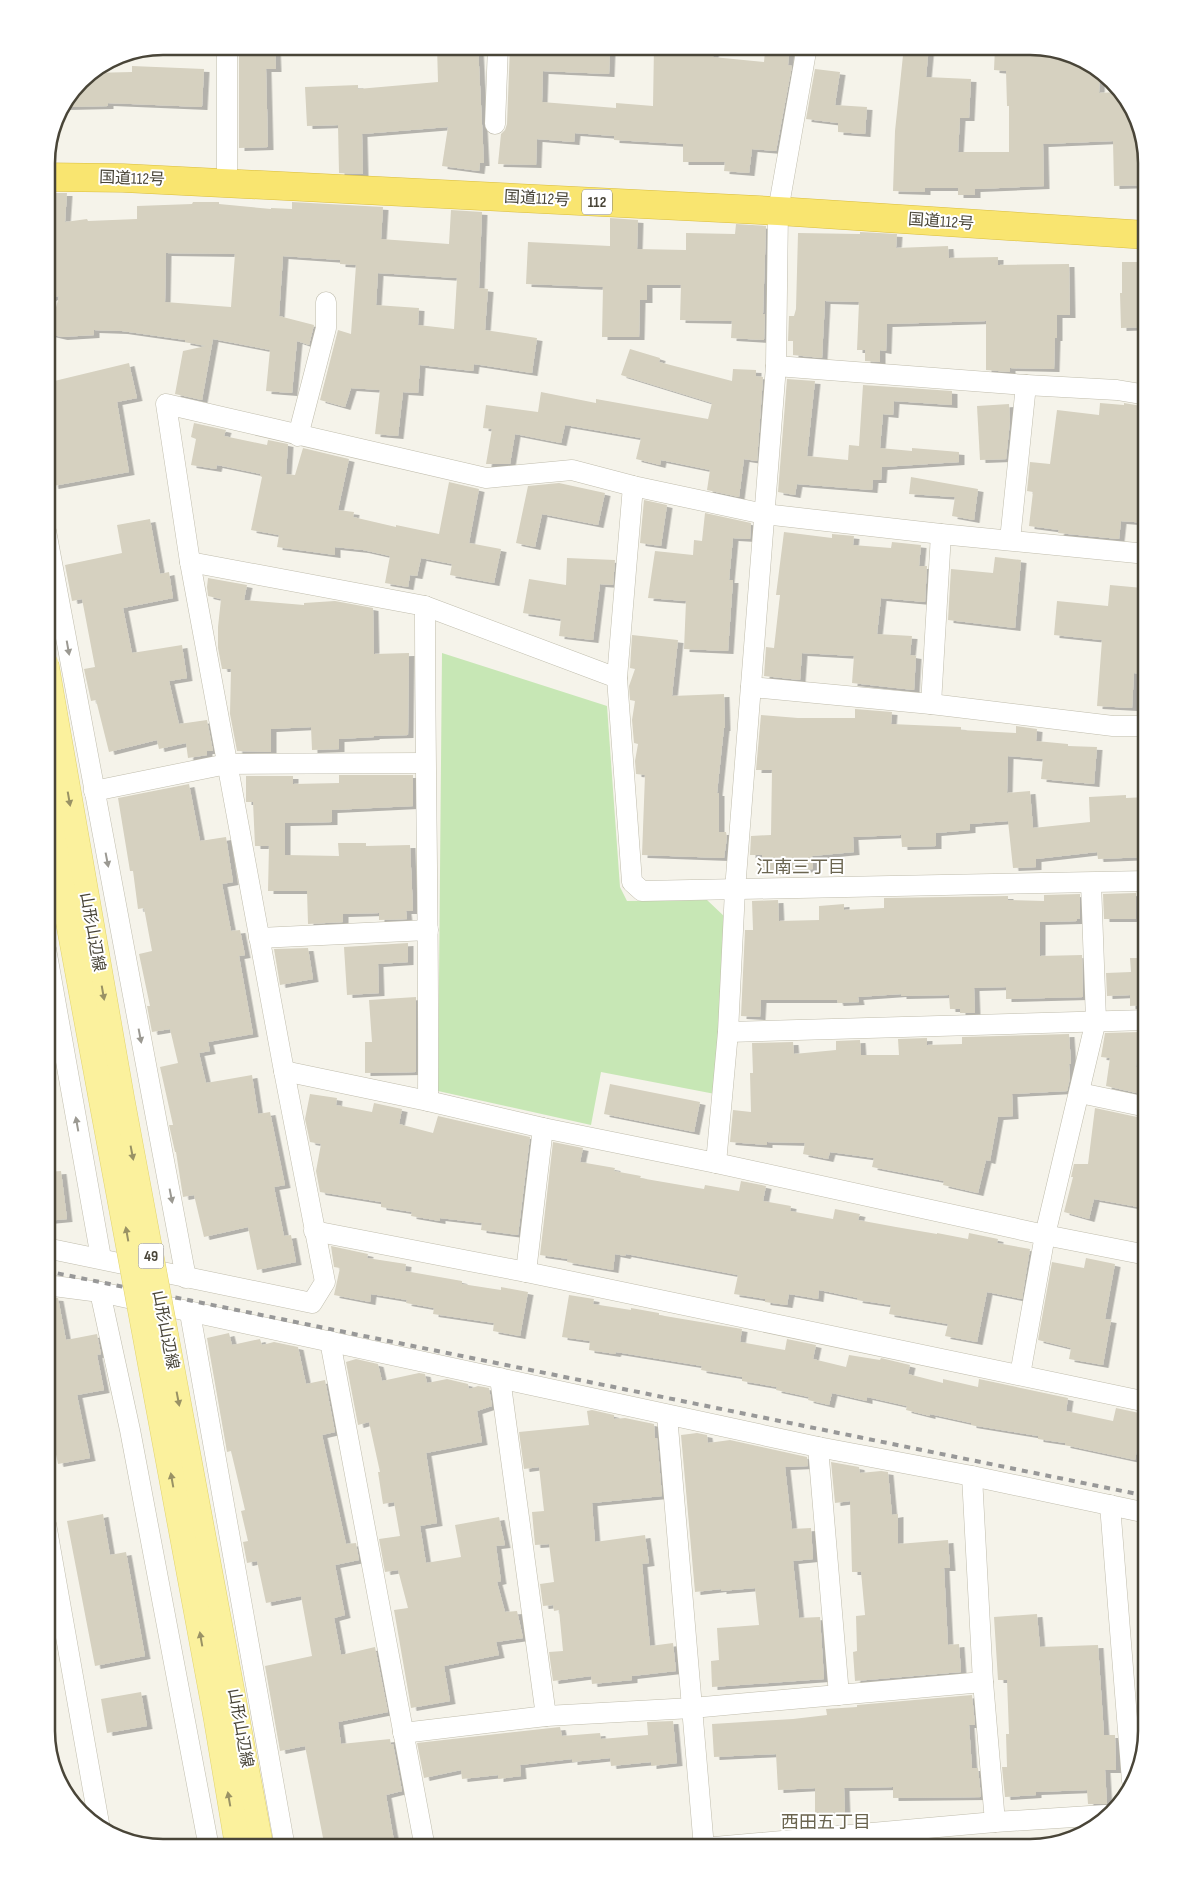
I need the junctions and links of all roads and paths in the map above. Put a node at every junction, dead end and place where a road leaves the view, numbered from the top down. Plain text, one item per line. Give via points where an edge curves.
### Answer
1 (227, 55) edge
2 (498, 55) edge
3 (805, 55) edge
4 (495, 124) dead end
5 (55, 177) edge
6 (227, 184) junction
7 (778, 211) junction
8 (1138, 234) edge
9 (326, 302) dead end
10 (776, 366) junction
11 (1026, 385) junction
12 (1138, 393) edge
13 (298, 436) junction
14 (633, 486) junction
15 (764, 514) junction
16 (941, 534) junction
17 (1010, 540) junction
18 (1138, 553) edge
19 (190, 562) junction
20 (55, 580) edge
21 (425, 606) junction
22 (617, 678) junction
23 (751, 687) junction
24 (931, 704) junction
25 (55, 716) edge
26 (1138, 726) edge
27 (227, 764) junction
28 (425, 764) junction
29 (94, 791) junction
30 (55, 849) edge
31 (1138, 881) edge
32 (1091, 883) junction
33 (735, 890) junction
34 (428, 930) junction
35 (259, 938) junction
36 (55, 1000) edge
37 (1096, 1020) junction
38 (1138, 1020) edge
39 (728, 1032) junction
40 (284, 1071) junction
41 (1080, 1093) junction
42 (428, 1101) junction
43 (1138, 1104) edge
44 (543, 1128) junction
45 (716, 1163) junction
46 (314, 1230) junction
47 (1045, 1234) junction
48 (55, 1250) edge
49 (1138, 1253) edge
50 (101, 1258) junction
51 (526, 1272) junction
52 (186, 1278) junction
53 (55, 1286) edge
54 (100, 1292) junction
55 (190, 1313) junction
56 (330, 1341) junction
57 (1020, 1376) junction
58 (500, 1378) junction
59 (1138, 1400) edge
60 (667, 1415) junction
61 (818, 1447) junction
62 (972, 1476) junction
63 (1110, 1504) junction
64 (1138, 1511) edge
65 (55, 1592) edge
66 (983, 1682) junction
67 (839, 1694) junction
68 (692, 1708) junction
69 (546, 1716) junction
70 (403, 1733) junction
71 (1131, 1769) edge
72 (1097, 1816) edge
73 (98, 1817) edge
74 (995, 1822) junction
75 (207, 1839) edge
76 (236, 1839) edge
77 (259, 1839) edge
78 (283, 1839) edge
79 (423, 1839) edge
80 (703, 1839) edge
81 (805, 1839) edge

1 - 6 street
2 - 4 street
3 - 7 street
5 - 6 highway, 国道112号 / 112
6 - 7 highway, 国道112号 / 112
7 - 8 highway, 国道112号 / 112
7 - 10 street
9 - 13 street via 326,328
10 - 11 street
10 - 15 street
11 - 12 street
11 - 17 street
13 - 14 street via 486,478 572,470
13 - 19 street via 166,404
14 - 15 street
14 - 22 street
15 - 16 street
15 - 23 street
16 - 17 street
16 - 24 street
17 - 18 street
19 - 21 street
19 - 27 street
20 -> 29 street
21 - 22 street
21 - 28 street
22 - 33 street via 632,882 642,891
23 - 24 street
23 - 33 street
24 - 26 street via 1112,726
25 -> 77 main road, 山形山辺線 / 49, bridge via 122,1100
27 - 28 street
27 - 29 street
27 - 35 street
28 - 34 street
29 -> 52 street
76 -> 30 main road, 山形山辺線 / 49, bridge
31 - 32 street
32 - 33 street
32 - 37 street
33 - 39 street
34 - 35 street
34 - 42 street
35 - 40 street
50 -> 36 street
37 - 38 street
37 - 39 street
37 - 41 street
39 - 45 street
40 - 42 street
40 - 46 street
41 - 43 street
41 - 47 street
42 - 44 street
44 - 45 street
44 - 51 street
45 - 47 street
46 - 51 street
46 - 52 street via 325,1282 312,1303
47 - 49 street
47 - 57 street
48 - 50 street
50 - 52 street
51 - 57 street
53 - 54 street
54 - 55 street
54 - 75 street via 130,1430
55 - 56 street
55 - 78 street
56 - 58 street
56 - 70 street
57 - 59 street
58 - 60 street
58 - 69 street
60 - 61 street
60 - 68 street
61 - 62 street
61 - 67 street
62 - 63 street
62 - 66 street
63 - 64 street
63 - 71 street
65 - 73 street
66 - 67 street
66 - 74 street
67 - 68 street
68 - 69 street
68 - 80 street
69 - 70 street
70 - 79 street
72 - 74 street
74 - 81 street

